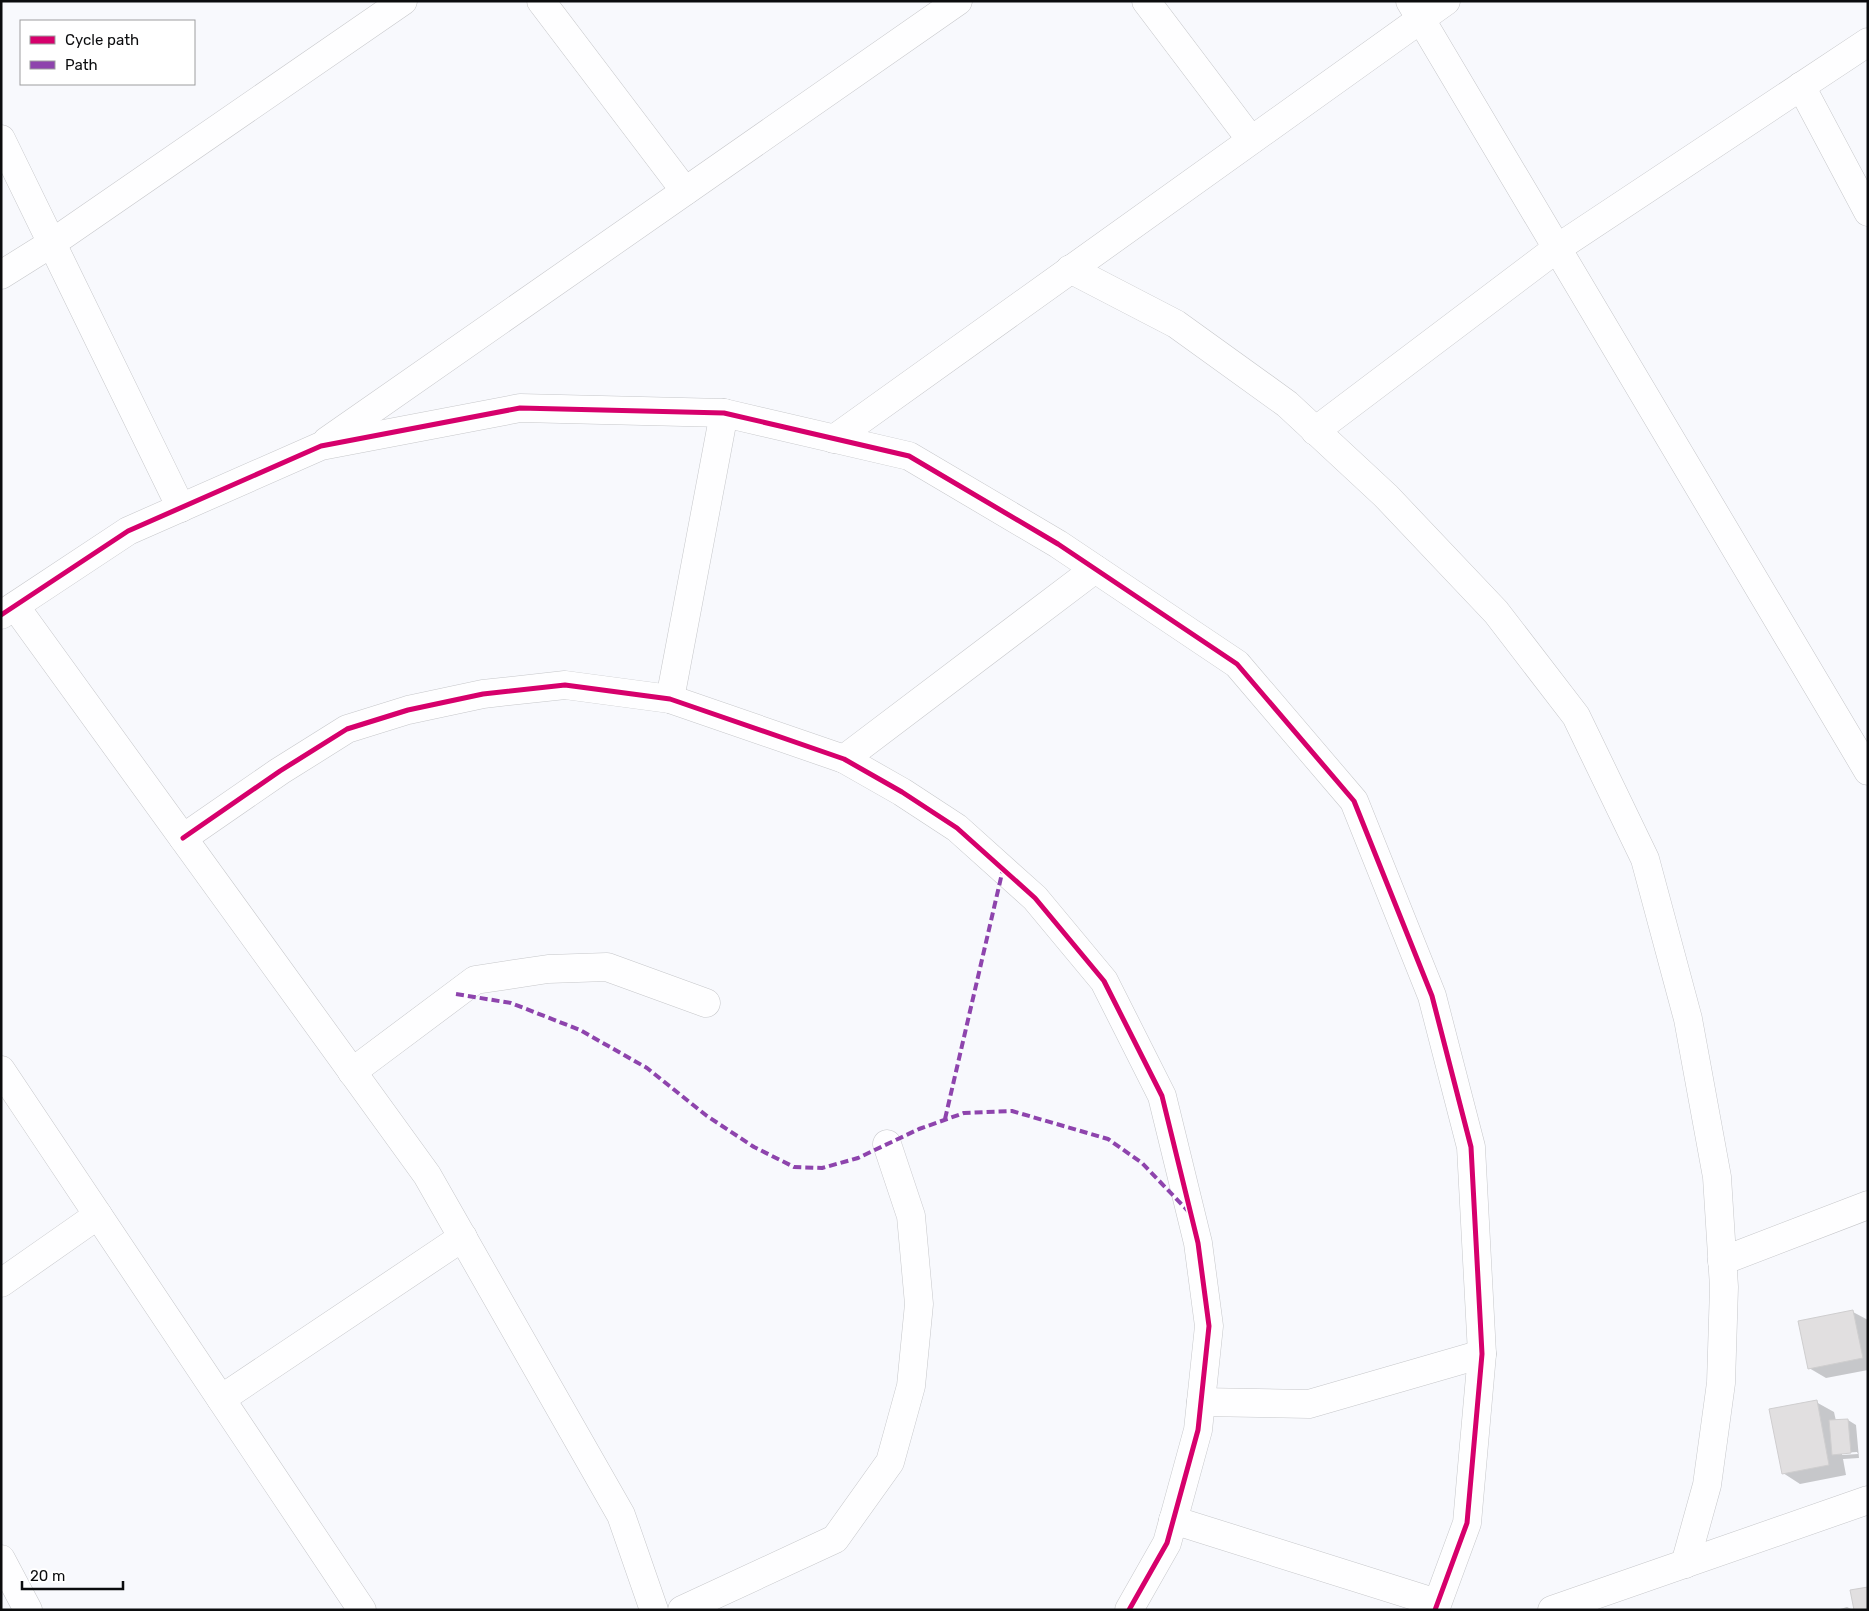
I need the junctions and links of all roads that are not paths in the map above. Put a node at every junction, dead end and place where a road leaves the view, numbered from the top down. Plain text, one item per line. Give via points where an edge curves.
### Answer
1 (403, 1) edge
2 (541, 1) edge
3 (958, 1) edge
4 (1146, 1) edge
5 (1446, 1) edge
6 (1414, 10) edge
7 (1868, 42) edge
8 (1801, 86) junction
9 (1, 139) edge
10 (1251, 140) junction
11 (685, 191) junction
12 (1868, 212) edge
13 (52, 243) junction
14 (1556, 249) junction
15 (1070, 269) junction
16 (1, 275) edge
17 (724, 412) junction
18 (1315, 430) junction
19 (834, 438) junction
20 (321, 446) junction
21 (181, 508) junction
22 (1095, 568) junction
23 (8, 610) edge
24 (670, 699) junction
25 (844, 759) junction
26 (1868, 771) edge
27 (183, 838) junction
28 (706, 1003) dead end
29 (1, 1070) edge
30 (352, 1072) junction
31 (887, 1144) dead end
32 (1868, 1205) edge
33 (98, 1215) junction
34 (463, 1237) junction
35 (1722, 1260) junction
36 (1, 1284) edge
37 (1482, 1354) junction
38 (220, 1398) junction
39 (1201, 1402) junction
40 (1868, 1500) edge
41 (1173, 1520) junction
42 (1, 1558) edge
43 (1685, 1564) junction
44 (1436, 1606) edge
45 (28, 1610) edge
46 (362, 1610) edge
47 (654, 1610) edge
48 (682, 1610) edge
49 (1129, 1610) edge
50 (1552, 1610) edge

1 - 13 street
2 - 11 street
3 - 11 street
4 - 10 street
5 - 6 street
6 - 10 street
6 - 14 street
7 - 8 street
8 - 12 street
8 - 14 street
9 - 13 street
10 - 15 street
11 - 20 street
13 - 16 street
13 - 21 street
14 - 18 street
14 - 26 street
15 - 18 street via 1176,324 1287,404
15 - 19 street
17 - 19 street
17 - 20 street via 520,408
17 - 24 street
18 - 35 street via 1386,496 1496,612 1576,716 1645,859 1685,1010 1716,1177
19 - 22 street via 909,456
20 - 21 street
21 - 23 street via 128,531
22 - 25 street
22 - 37 street via 1237,664 1354,801 1432,996 1471,1147
23 - 27 street
24 - 25 street
24 - 27 street via 565,685 483,694 408,710 347,729
25 - 39 street via 957,828 1034,898 1104,981 1162,1096 1198,1243 1209,1326
27 - 30 street
28 - 30 street via 607,967 548,969 475,980
29 - 33 street
30 - 34 street via 427,1175
31 - 48 street via 910,1216 919,1304 911,1386 890,1462 834,1539
32 - 35 street
33 - 36 street
33 - 38 street
34 - 38 street
34 - 47 street via 621,1515
35 - 43 street via 1721,1383 1707,1484
37 - 39 street via 1309,1404
37 - 44 street via 1467,1523
38 - 46 street
39 - 41 street via 1198,1430
40 - 43 street
41 - 44 street
41 - 49 street via 1167,1543
42 - 45 street
43 - 50 street

